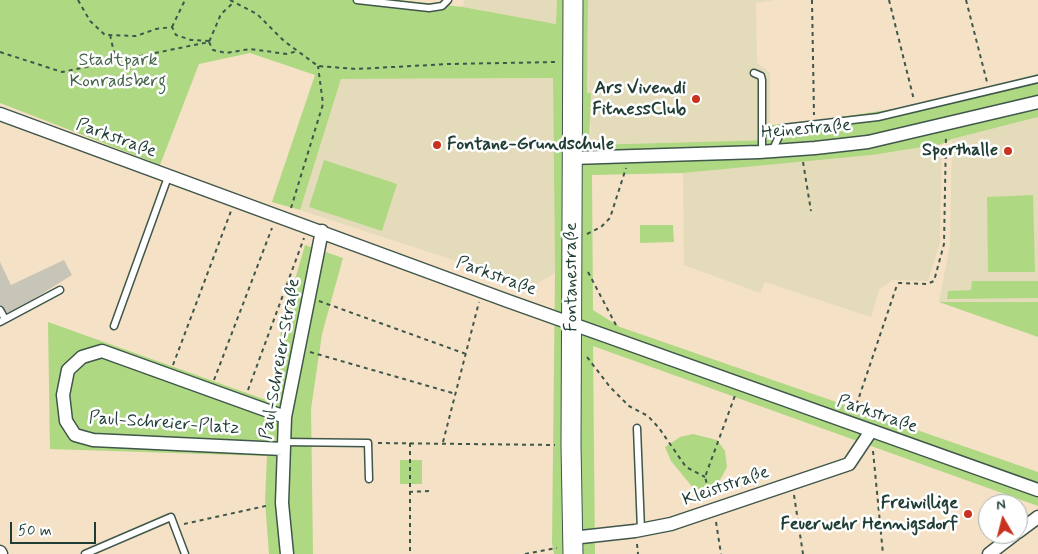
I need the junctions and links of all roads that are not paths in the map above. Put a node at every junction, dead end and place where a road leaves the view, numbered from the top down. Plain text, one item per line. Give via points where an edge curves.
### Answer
1 (357, 0) edge
2 (448, 0) edge
3 (573, 0) edge
4 (754, 73) dead end
5 (1038, 79) edge
6 (1038, 102) edge
7 (0, 114) edge
8 (767, 152) junction
9 (572, 158) junction
10 (168, 177) junction
11 (322, 231) junction
12 (60, 290) dead end
13 (0, 310) edge
14 (2, 321) edge
15 (572, 322) junction
16 (114, 326) dead end
17 (285, 417) junction
18 (637, 428) dead end
19 (871, 431) junction
20 (283, 446) junction
21 (369, 479) dead end
22 (1038, 490) edge
23 (1038, 517) edge
24 (1028, 525) edge
25 (641, 530) junction
26 (1002, 544) edge
27 (573, 546) edge
28 (85, 554) edge
29 (185, 554) edge
30 (286, 554) edge
31 (989, 554) edge

1 - 2 lane via 428,8 442,6
3 - 9 street, Fontanestraße
4 - 8 lane via 762,80
5 - 8 lane via 916,109 783,128
6 - 8 street, Heinestraße via 868,142
7 - 10 street, Parkstraße
8 - 9 street, Heinestraße
9 - 15 street, Fontanestraße
10 - 11 street, Parkstraße
10 - 16 lane
11 - 15 street, Parkstraße
11 - 17 street, Paul-Schreier-Straße
12 - 14 lane
13 - 14 lane
15 - 19 street, Parkstraße
15 - 27 street, Fontanestraße
17 - 20 street, Paul-Schreier-Straße
17 - 20 street, Paul-Schreier-Platz via 102,351 82,357 68,370 63,395 66,421 75,434 93,440
18 - 25 lane
19 - 22 street, Parkstraße
19 - 25 street, Kleiststraße via 849,464 671,524
20 - 21 lane via 368,443
20 - 30 street, Paul-Schreier-Straße via 282,503
23 - 24 street
25 - 27 street, Kleiststraße
26 - 31 street
28 - 29 lane via 172,517

